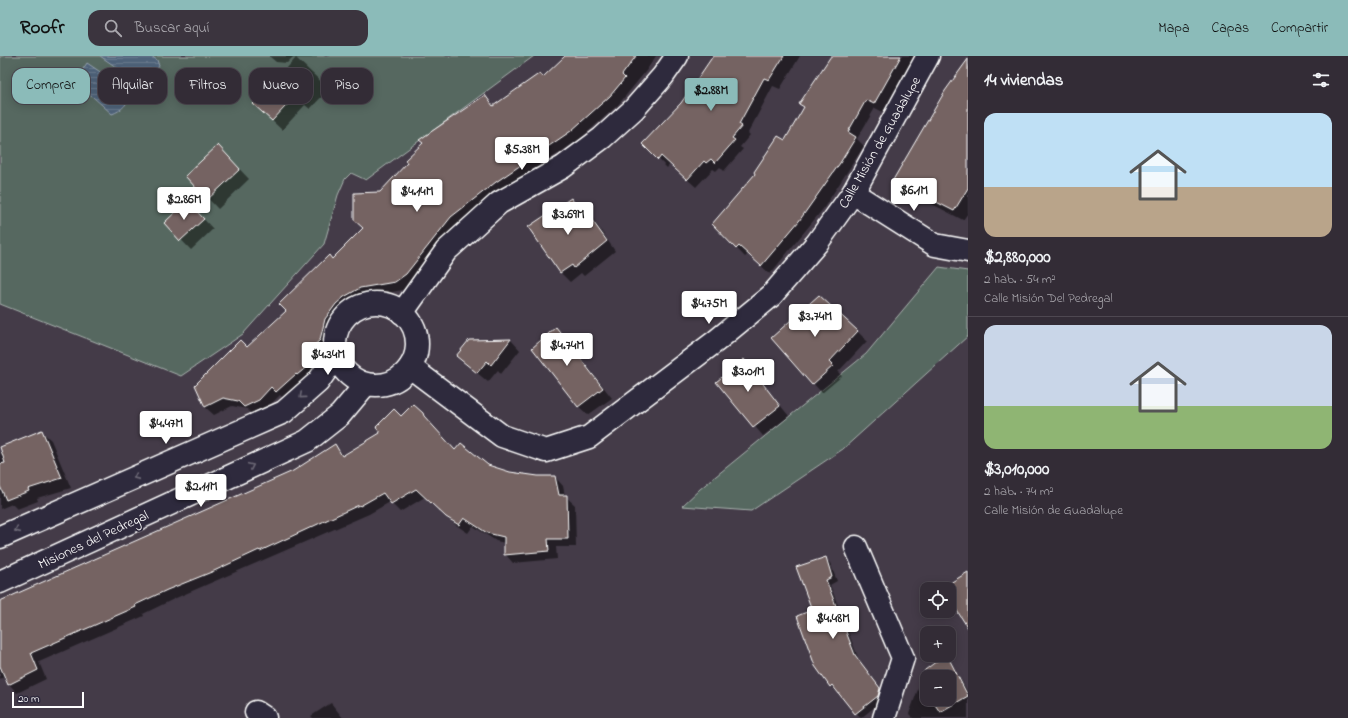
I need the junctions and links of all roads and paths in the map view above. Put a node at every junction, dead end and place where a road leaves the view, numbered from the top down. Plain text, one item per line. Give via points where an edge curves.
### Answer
1 (677, 56) edge
2 (928, 56) edge
3 (853, 193) junction
4 (968, 251) edge
5 (402, 313) junction
6 (336, 356) junction
7 (410, 367) junction
8 (366, 384) junction
9 (0, 537) edge
10 (856, 547) dead end
11 (0, 582) edge
12 (884, 718) edge

1 - 5 street via 634,109 602,138 563,167 499,203 446,251
2 - 3 street, Calle Misión de Guadalupe
3 - 4 street via 935,245
3 - 7 street, Calle Misión de Guadalupe via 817,243 771,296 589,437 546,451 502,436
5 - 6 street via 391,306 378,303 353,310 337,330
5 - 7 street via 410,322 416,338 415,356
6 - 8 street via 353,378
6 -> 9 street via 318,382 284,412
7 - 8 street via 402,376 391,382
11 -> 8 street, Misiones del Pedregal via 307,441 340,415
10 - 12 street via 903,658

